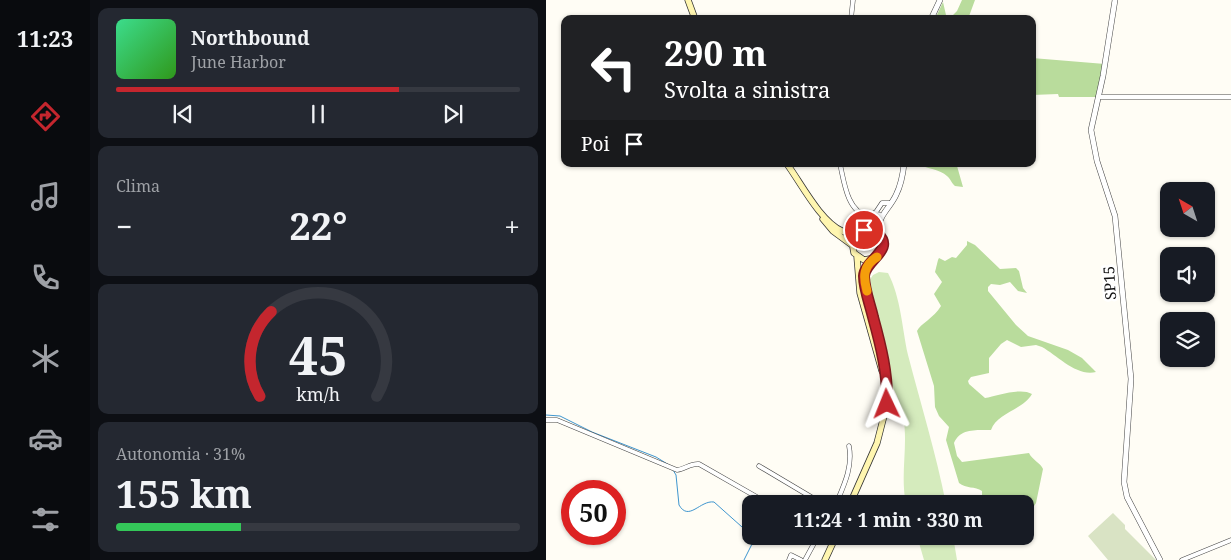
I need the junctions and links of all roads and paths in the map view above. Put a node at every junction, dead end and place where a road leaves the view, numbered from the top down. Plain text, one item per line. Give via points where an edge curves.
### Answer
1 (688, 0) edge
2 (853, 0) edge
3 (940, 0) edge
4 (1115, 0) edge
5 (694, 15) edge
6 (851, 15) edge
7 (933, 15) edge
8 (1098, 97) junction
9 (1231, 97) edge
10 (789, 167) edge
11 (841, 167) edge
12 (903, 167) edge
13 (889, 206) junction
14 (818, 208) junction
15 (866, 230) junction
16 (859, 232) junction
17 (881, 238) junction
18 (852, 245) junction
19 (857, 257) junction
20 (872, 260) junction
21 (884, 418) junction
22 (546, 420) edge
23 (849, 446) dead end
24 (759, 466) dead end
25 (753, 495) edge
26 (808, 495) edge
27 (840, 495) edge
28 (854, 495) edge
29 (1231, 540) edge
30 (813, 545) edge
31 (832, 545) edge
32 (788, 560) edge
33 (801, 560) edge
34 (805, 560) edge
35 (825, 560) edge
36 (1160, 560) edge
37 (1182, 560) edge

1 - 5 main road
2 - 6 street
3 - 7 street
4 - 8 street, SP15
8 - 9 street
8 - 36 street, SP15 via 1091,130 1115,216 1131,379 1125,490
10 - 14 main road
11 - 13 street via 848,196 862,214 868,216 876,212 882,203
12 - 13 street via 899,187
13 - 15 street
13 - 17 street via 878,225
14 - 16 main road via 838,228 849,233
14 - 18 main road via 829,227
15 - 16 main road
15 - 17 main road
16 - 18 main road
17 - 20 main road via 881,252
18 - 19 main road
19 - 20 main road
19 - 21 main road via 860,293 883,376
20 - 21 main road via 865,269 864,281 886,374
21 - 28 main road via 877,443
22 - 25 street via 557,420 668,467 686,469 699,464
23 - 27 street via 851,457
24 - 26 street
29 - 37 street
30 - 34 street
31 - 35 main road
32 - 33 street via 791,555

